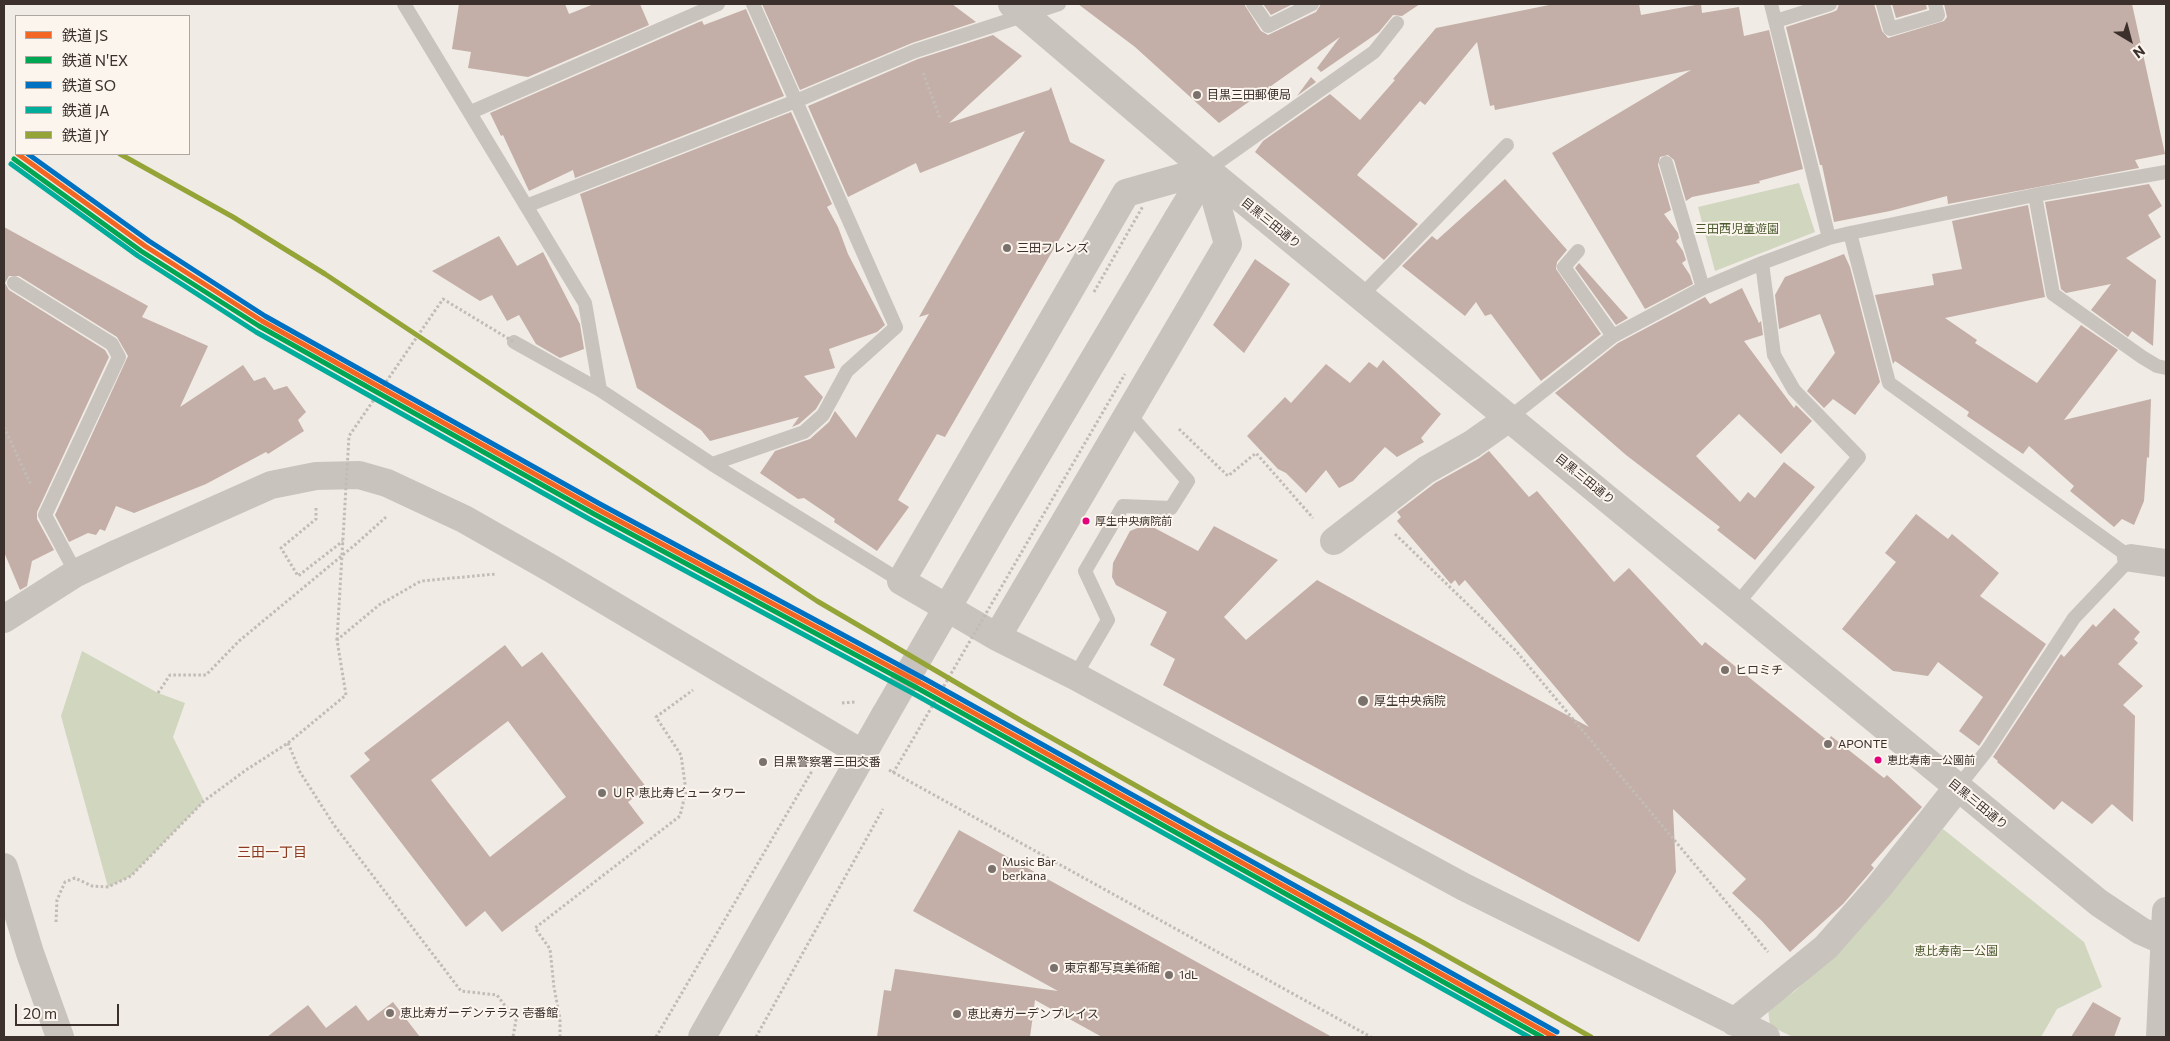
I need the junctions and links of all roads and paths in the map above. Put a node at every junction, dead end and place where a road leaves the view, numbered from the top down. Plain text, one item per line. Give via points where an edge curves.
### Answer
1 (404, 4) edge
2 (718, 4) edge
3 (753, 4) edge
4 (1059, 4) edge
5 (1253, 4) edge
6 (1312, 4) edge
7 (1771, 4) edge
8 (1830, 4) edge
9 (1883, 4) edge
10 (1935, 4) edge
11 (1019, 10) edge
12 (1776, 21) junction
13 (1397, 23) dead end
14 (915, 52) junction
15 (796, 101) junction
16 (471, 112) junction
17 (940, 118) dead end
18 (1507, 145) dead end
19 (1666, 163) dead end
20 (1206, 170) junction
21 (2166, 172) edge
22 (2035, 195) junction
23 (526, 206) junction
24 (1850, 233) junction
25 (1829, 238) junction
26 (1578, 251) dead end
27 (1762, 263) junction
28 (14, 283) dead end
29 (1702, 288) junction
30 (1361, 296) junction
31 (1613, 336) junction
32 (514, 342) joint
33 (1129, 367) dead end
34 (2166, 368) edge
35 (600, 390) junction
36 (1128, 414) junction
37 (1509, 418) junction
38 (4, 427) edge
39 (1179, 429) dead end
40 (712, 464) junction
41 (316, 476) junction
42 (339, 498) dead end
43 (348, 500) dead end
44 (389, 514) dead end
45 (45, 515) junction
46 (1388, 528) dead end
47 (343, 541) junction
48 (1334, 541) joint
49 (2131, 558) junction
50 (2166, 563) edge
51 (76, 574) junction
52 (497, 574) dead end
53 (901, 581) junction
54 (1737, 604) junction
55 (4, 619) edge
56 (997, 637) junction
57 (337, 640) junction
58 (1075, 676) junction
59 (698, 686) dead end
60 (158, 693) dead end
61 (859, 699) dead end
62 (842, 703) dead end
63 (288, 743) junction
64 (863, 754) junction
65 (812, 770) dead end
66 (893, 773) junction
67 (1958, 788) junction
68 (883, 809) dead end
69 (4, 867) edge
70 (2166, 911) edge
71 (55, 926) dead end
72 (2165, 942) edge
73 (1790, 977) junction
74 (1734, 1022) junction
75 (60, 1037) edge
76 (512, 1037) edge
77 (560, 1037) edge
78 (656, 1037) edge
79 (702, 1037) edge
80 (756, 1037) edge
81 (1371, 1037) edge
82 (1766, 1037) edge
83 (2160, 1037) edge

1 - 16 lane
2 - 16 lane
3 - 15 lane
4 - 11 lane
5 - 6 lane via 1268,26
7 - 12 lane
8 - 12 lane
9 - 10 lane via 1890,29 1938,15
11 - 14 lane
11 - 20 street, 目黒三田通り
12 - 25 lane
13 - 20 lane via 1374,52
14 - 15 lane
14 - 17 path
15 - 23 lane
15 - 40 lane via 896,327 847,371 824,415 804,432
16 - 23 lane
18 - 30 lane
19 - 29 lane
20 - 30 street, 目黒三田通り
20 - 36 street via 1228,244
20 - 53 street via 1126,193
20 - 64 street, bridge
21 - 22 lane
22 - 24 lane
22 - 34 lane via 2053,294 2142,357
23 - 35 lane via 585,303
24 - 25 lane
24 - 49 lane via 1889,383
25 - 27 lane
26 - 31 lane via 1564,268
27 - 29 lane
27 - 54 lane via 1774,355 1794,390 1859,457
28 - 45 lane via 112,344 119,356
29 - 31 lane
30 - 37 street, 目黒三田通り
31 - 37 lane
32 - 35 lane
32 - 47 path, bridge via 443,299 348,436
33 - 66 path, bridge
35 - 40 lane
36 - 56 street
36 - 58 lane via 1188,481 1171,508 1123,506 1085,571 1108,620
37 - 48 street via 1426,470
37 - 54 street, 目黒三田通り
38 - 45 path
39 - 48 path via 1228,476 1256,452
40 - 53 lane
41 - 47 path via 316,519 281,548 298,576
41 - 51 street via 271,485
41 - 64 street via 359,475 387,483 464,519
42 - 43 path
44 - 60 path via 239,641 206,675 170,675
45 - 51 lane
46 - 73 path via 1516,651
47 - 57 path, bridge
49 - 50 street
49 - 67 lane via 2074,618 1988,749
51 - 55 street
52 - 57 path via 421,581 379,605
53 - 56 street
54 - 67 street, 目黒三田通り
56 - 58 street
57 - 63 path via 346,695
58 - 74 street via 1464,888
59 - 77 path via 656,717 681,755 686,790 680,816 535,928 550,949
61 - 62 path via 852,704
63 - 71 path via 204,801 131,876 108,887 92,886 75,878 66,882 57,900
63 - 76 path via 300,772 334,825 460,991 497,995 516,1020
64 - 66 path
64 - 79 street
65 - 78 path
66 - 81 path
67 - 72 street, 目黒三田通り via 2118,918
67 - 73 street via 1826,947
68 - 80 path
69 - 75 street
70 - 72 street
72 - 83 street
73 - 74 street
74 - 82 street

